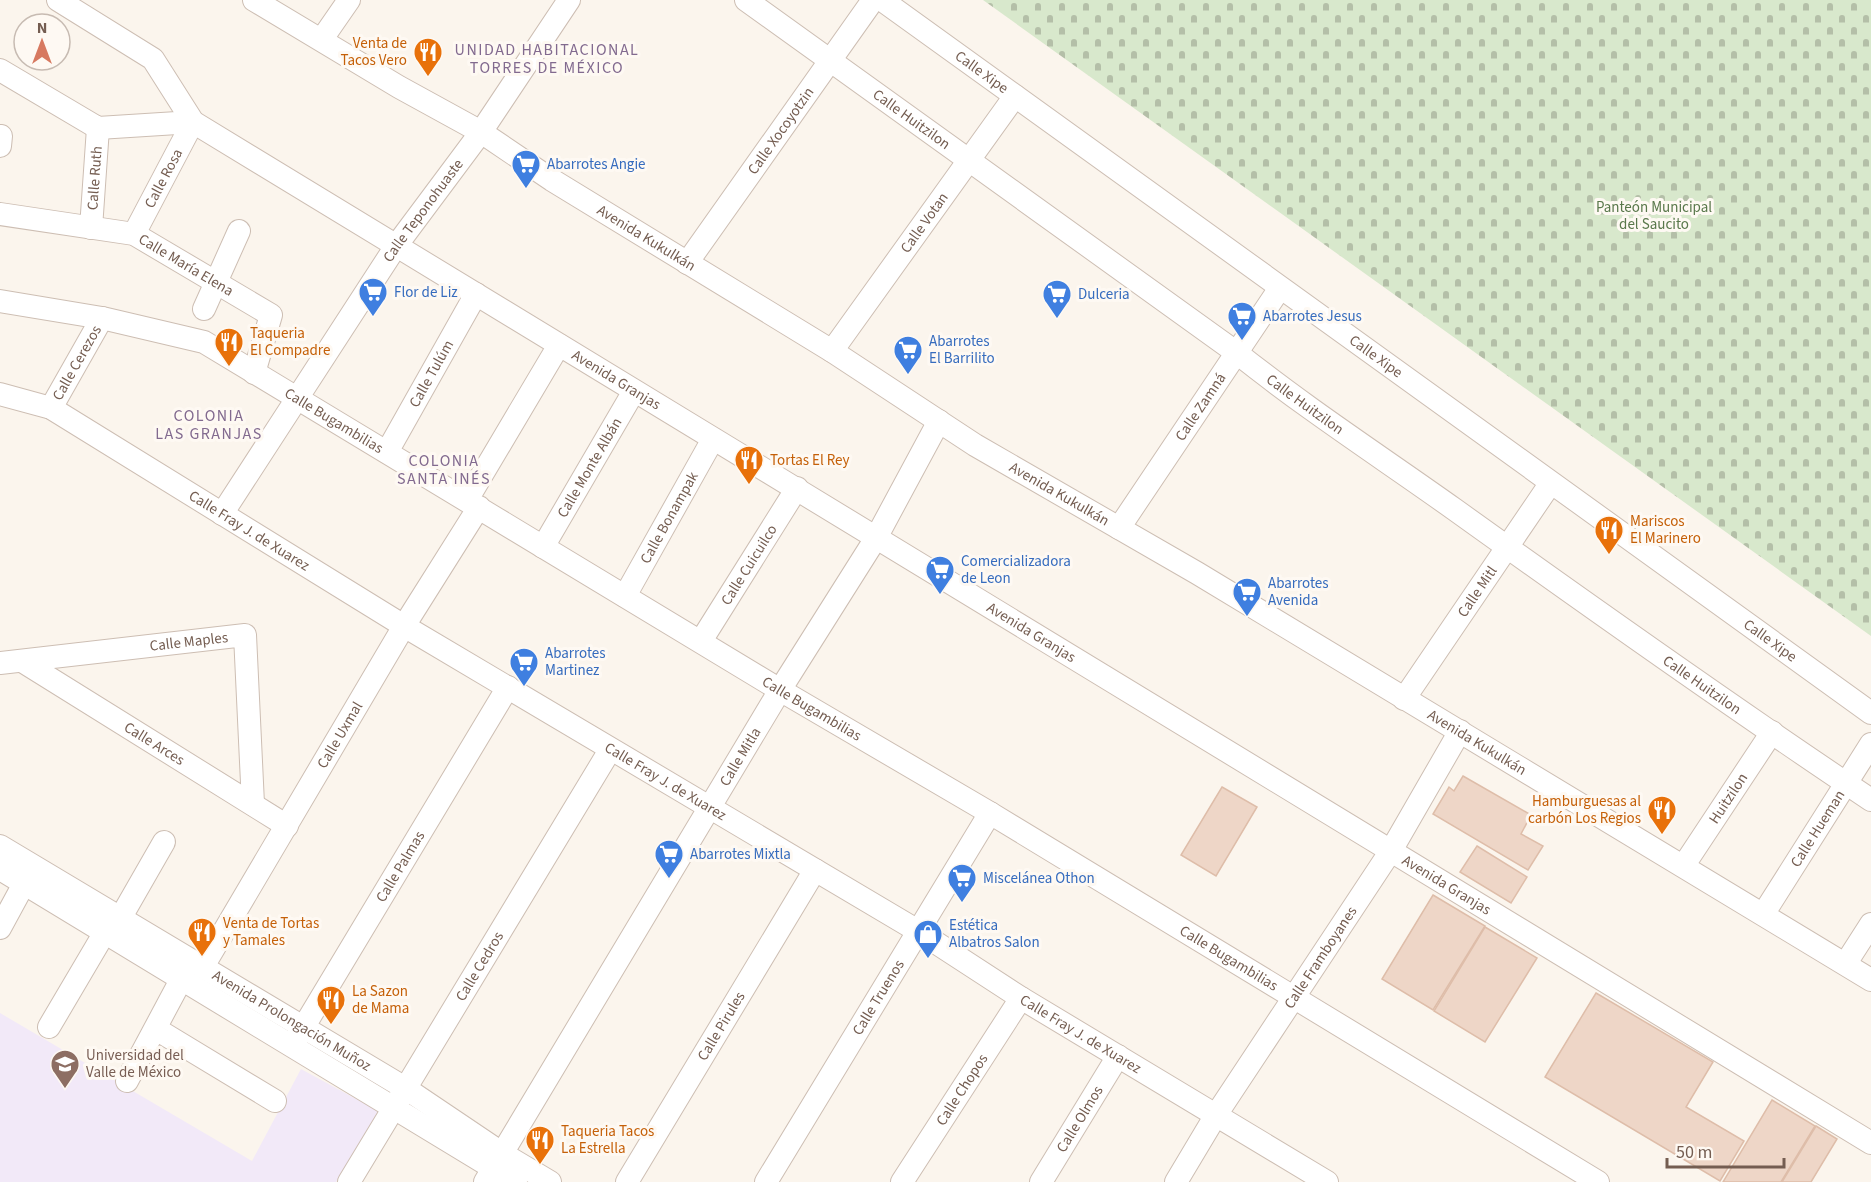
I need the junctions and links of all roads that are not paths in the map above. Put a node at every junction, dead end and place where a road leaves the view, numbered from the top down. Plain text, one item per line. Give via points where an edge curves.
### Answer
1 (58, 0) edge
2 (254, 0) edge
3 (349, 0) edge
4 (569, 0) edge
5 (746, 0) edge
6 (873, 0) edge
7 (882, 0) edge
8 (322, 39) junction
9 (831, 62) junction
10 (0, 70) edge
11 (1015, 96) junction
12 (193, 122) junction
13 (98, 128) junction
14 (481, 132) junction
15 (968, 160) junction
16 (0, 214) edge
17 (91, 228) junction
18 (239, 231) dead end
19 (134, 234) junction
20 (396, 246) junction
21 (687, 263) junction
22 (215, 281) junction
23 (1280, 288) junction
24 (476, 294) junction
25 (0, 301) edge
26 (204, 309) dead end
27 (102, 318) junction
28 (559, 345) junction
29 (832, 351) junction
30 (1237, 353) junction
31 (254, 373) junction
32 (634, 391) junction
33 (0, 394) edge
34 (298, 400) junction
35 (51, 408) junction
36 (939, 421) junction
37 (713, 439) junction
38 (387, 452) junction
39 (1551, 484) junction
40 (796, 488) junction
41 (473, 503) junction
42 (222, 514) junction
43 (1119, 528) junction
44 (876, 538) junction
45 (543, 547) junction
46 (1507, 547) junction
47 (625, 596) junction
48 (404, 626) junction
49 (701, 641) junction
50 (11, 662) edge
51 (508, 687) junction
52 (780, 690) junction
53 (1404, 699) junction
54 (1871, 713) edge
55 (1460, 731) junction
56 (1772, 732) junction
57 (1871, 744) edge
58 (610, 750) junction
59 (1846, 783) junction
60 (1871, 800) edge
61 (253, 804) junction
62 (709, 809) junction
63 (990, 813) junction
64 (287, 826) junction
65 (164, 842) dead end
66 (0, 846) edge
67 (1392, 849) junction
68 (1684, 865) junction
69 (0, 869) edge
70 (814, 870) junction
71 (29, 874) junction
72 (1764, 913) junction
73 (113, 924) junction
74 (1871, 924) edge
75 (0, 928) edge
76 (918, 931) junction
77 (1846, 963) junction
78 (204, 965) junction
79 (183, 978) junction
80 (1871, 980) edge
81 (1021, 998) junction
82 (1295, 999) junction
83 (49, 1027) dead end
84 (304, 1027) junction
85 (156, 1029) junction
86 (292, 1047) junction
87 (1118, 1056) junction
88 (127, 1080) dead end
89 (405, 1088) junction
90 (275, 1101) dead end
91 (392, 1108) junction
92 (1216, 1115) junction
93 (1871, 1143) edge
94 (494, 1168) edge
95 (1317, 1179) edge
96 (349, 1182) edge
97 (516, 1182) edge
98 (550, 1182) edge
99 (627, 1182) edge
100 (766, 1182) edge
101 (903, 1182) edge
102 (1041, 1182) edge
103 (1176, 1182) edge
104 (1598, 1182) edge

1 - 12 street via 153,59
2 - 8 street, Avenida Kukulkán
3 - 8 street
4 - 14 street, Calle Teponohuaste
5 - 9 street, Calle Huitzilon
6 - 9 street, Calle Xocoyotzin
7 - 11 street, Calle Xipe
8 - 14 street, Avenida Kukulkán
9 - 15 street, Calle Huitzilon
9 - 21 street, Calle Xocoyotzin
10 - 13 street
11 - 15 street, Calle Votan
11 - 23 street, Calle Xipe
12 - 13 street
12 - 19 street, Calle Rosa
12 - 20 street, Avenida Granjas
13 - 17 street, Calle Ruth
14 - 20 street, Calle Teponohuaste
14 - 21 street, Avenida Kukulkán
15 - 29 street, Calle Votan
15 - 30 street, Calle Huitzilon
16 - 17 street, Calle María Elena
17 - 19 street, Calle María Elena
18 - 22 street
19 - 22 street, Calle María Elena
20 - 24 street, Avenida Granjas
20 - 34 street, Calle Teponohuaste
21 - 29 street, Avenida Kukulkán
22 - 26 street
22 - 31 street, Calle María Elena via 272,315
23 - 30 street, Calle Zamná
23 - 39 street, Calle Xipe
24 - 28 street, Avenida Granjas
24 - 38 street, Calle Tulúm
25 - 27 street, Calle Bugambilias
27 - 31 street, Calle Bugambilias via 204,342
27 - 35 street, Calle Cerezos
28 - 32 street, Avenida Granjas
28 - 41 street, Calle Uxmal
29 - 36 street, Avenida Kukulkán
30 - 43 street, Calle Zamná
30 - 46 street, Calle Huitzilon via 1303,406
31 - 34 street, Calle Bugambilias
32 - 37 street, Avenida Granjas
32 - 45 street, Calle Monte Albán
33 - 35 street, Calle Fray J. de Xuarez
34 - 38 street, Calle Bugambilias
34 - 42 street, Calle Teponohuaste
35 - 42 street, Calle Fray J. de Xuarez
36 - 43 street, Avenida Kukulkán
36 - 44 street, Calle Mitla
37 - 40 street, Avenida Granjas
37 - 47 street, Calle Bonampak
38 - 41 street, Calle Bugambilias
39 - 46 street, Calle Mitl
39 - 54 street, Calle Xipe
40 - 44 street, Avenida Granjas
40 - 49 street, Calle Cuicuilco
41 - 45 street, Calle Bugambilias
41 - 48 street, Calle Uxmal
42 - 48 street, Calle Fray J. de Xuarez
43 - 53 street, Avenida Kukulkán
44 - 52 street, Calle Mitla
44 - 67 street, Avenida Granjas
45 - 47 street, Calle Bugambilias
46 - 53 street, Calle Mitl
46 - 56 street, Calle Huitzilon
47 - 49 street, Calle Bugambilias
48 - 51 street, Calle Fray J. de Xuarez
48 - 64 street, Calle Uxmal
49 - 52 street, Calle Bugambilias
50 - 61 street, Calle Arces
50 - 61 street, Calle Maples via 245,635
51 - 58 street, Calle Fray J. de Xuarez
51 - 84 street, Calle Palmas
52 - 62 street, Calle Mitla
52 - 63 street, Calle Bugambilias
53 - 55 street, Avenida Kukulkán
55 - 67 street, Calle Framboyanes
55 - 68 street, Avenida Kukulkán
56 - 59 street, Calle Huitzilon
56 - 68 street, Huitzilon
57 - 59 street, Calle Hueman
58 - 62 street, Calle Fray J. de Xuarez
58 - 89 street, Calle Cedros
59 - 60 street, Calle Huitzilon
59 - 72 street, Calle Hueman
61 - 64 street, Calle Arces
62 - 70 street, Calle Fray J. de Xuarez
62 - 94 street, Calle Mitla
63 - 76 street, Calle Truenos
63 - 82 street, Calle Bugambilias
64 - 78 street, Calle Uxmal
65 - 73 street
66 - 71 street, Avenida Prolongación Muñoz
67 - 82 street, Calle Framboyanes
67 - 93 street, Avenida Granjas
68 - 72 street, Avenida Kukulkán
69 - 71 street, Avenida Prolongación Muñoz
70 - 76 street, Calle Fray J. de Xuarez
70 - 99 street, Calle Pirules
71 - 73 street, Avenida Prolongación Muñoz
71 - 75 street
72 - 77 street, Avenida Kukulkán
73 - 78 street, Avenida Prolongación Muñoz
73 - 79 street, Avenida Prolongación Muñoz
73 - 83 street
74 - 77 street
76 - 81 street, Calle Fray J. de Xuarez
76 - 100 street, Calle Truenos
77 - 80 street, Avenida Kukulkán
78 - 84 street, Avenida Prolongación Muñoz
79 - 85 street
79 - 86 street, Avenida Prolongación Muñoz
81 - 87 street, Calle Fray J. de Xuarez
81 - 101 street, Calle Chopos
82 - 92 street, Calle Framboyanes
82 - 104 street, Calle Bugambilias
84 - 86 street, Calle Palmas
84 - 89 street, Avenida Prolongación Muñoz
85 - 88 street
85 - 90 street
86 - 91 street, Avenida Prolongación Muñoz
87 - 92 street, Calle Fray J. de Xuarez
87 - 102 street, Calle Olmos
89 - 91 street, Calle Cedros
89 - 94 street, Avenida Prolongación Muñoz
91 - 94 street, Avenida Prolongación Muñoz
91 - 96 street, Calle Cedros
92 - 95 street, Calle Fray J. de Xuarez
92 - 103 street, Calle Framboyanes
94 - 97 street, Avenida Prolongación Muñoz
94 - 98 street, Avenida Prolongación Muñoz

